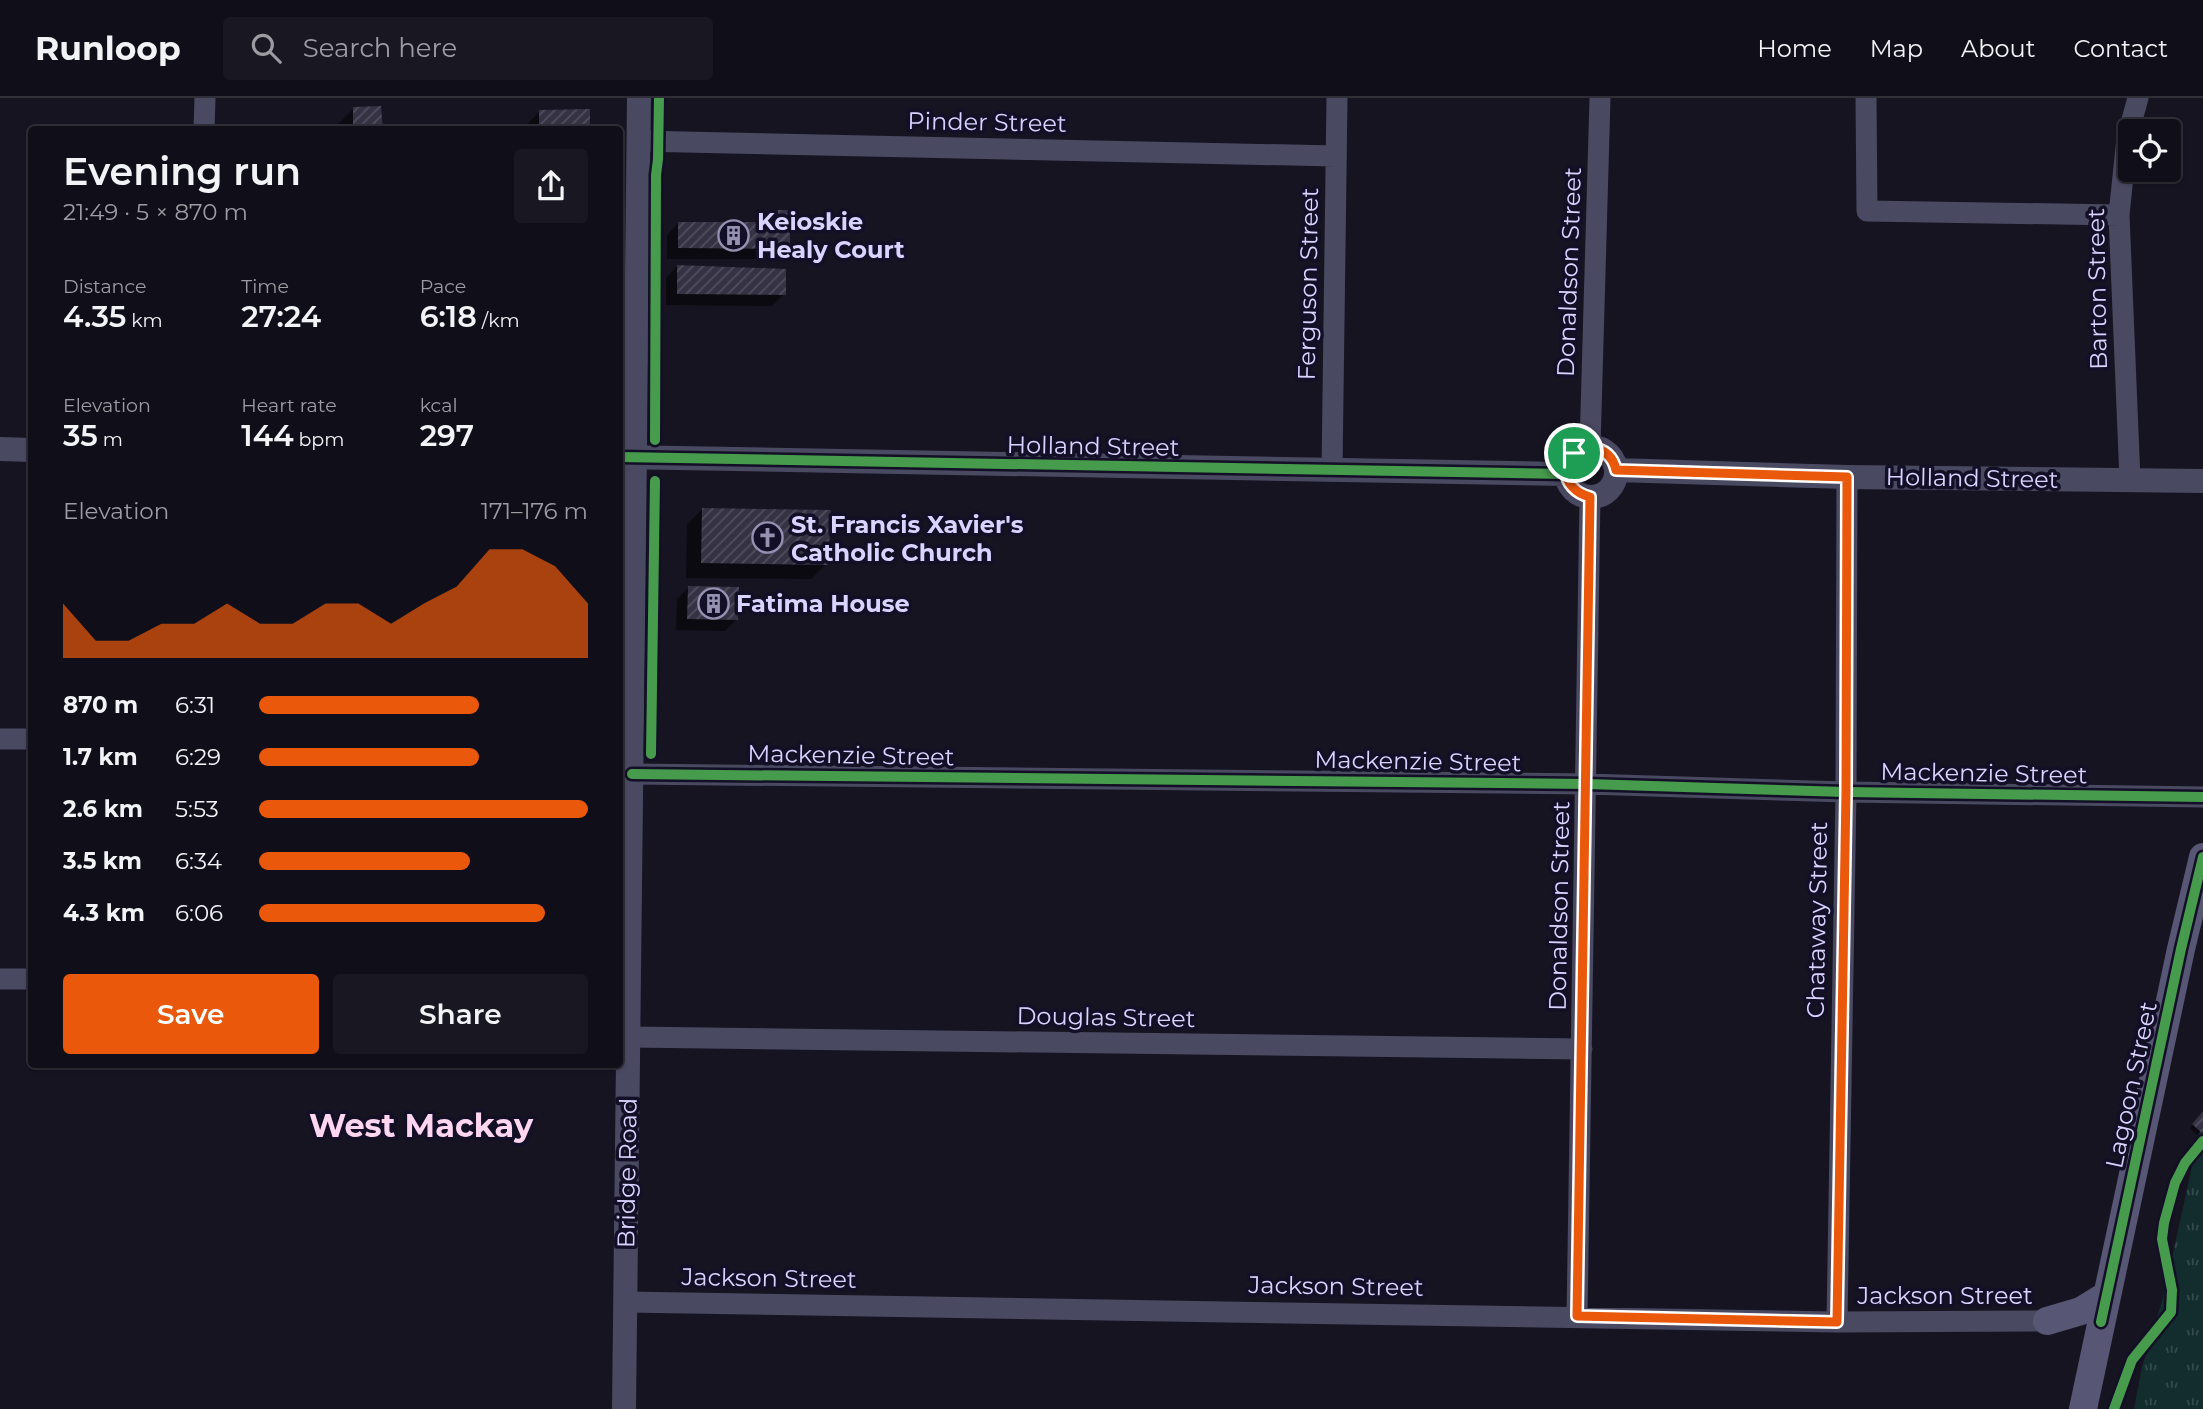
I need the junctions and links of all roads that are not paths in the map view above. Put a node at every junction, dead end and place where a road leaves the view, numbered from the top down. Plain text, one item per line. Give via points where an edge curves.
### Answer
1 (205, 98) edge
2 (639, 98) edge
3 (1337, 98) edge
4 (1600, 98) edge
5 (1866, 98) edge
6 (2138, 98) edge
7 (204, 126) edge
8 (638, 141) junction
9 (1335, 156) junction
10 (2119, 215) junction
11 (1590, 447) junction
12 (0, 449) edge
13 (28, 450) edge
14 (627, 457) edge
15 (1616, 470) junction
16 (1332, 471) junction
17 (1566, 474) junction
18 (1847, 477) junction
19 (2130, 480) junction
20 (2203, 481) edge
21 (1590, 497) junction
22 (0, 739) edge
23 (28, 739) edge
24 (625, 747) edge
25 (632, 774) junction
26 (1587, 784) junction
27 (1846, 792) junction
28 (2203, 797) edge
29 (2203, 857) edge
30 (0, 979) edge
31 (28, 979) edge
32 (625, 986) edge
33 (629, 1037) junction
34 (1583, 1049) junction
35 (2107, 1295) junction
36 (625, 1302) junction
37 (1577, 1316) junction
38 (2047, 1321) junction
39 (1837, 1322) junction
40 (2094, 1357) junction
41 (624, 1409) edge
42 (2083, 1409) edge

1 - 7 street
2 - 8 street, Bridge Road
3 - 9 street, Ferguson Street
4 - 11 street, Donaldson Street
5 - 10 street via 1867,211
6 - 10 street, Barton Street via 2127,138
8 - 9 street, Pinder Street
8 - 14 street, Bridge Road
9 - 16 street, Ferguson Street
10 - 19 street, Barton Street
11 - 15 street via 1606,452
11 - 17 street via 1574,453
12 - 13 street
14 - 16 street, Holland Street
14 - 24 street, Bridge Road
15 - 18 street, Holland Street
15 - 21 street via 1608,491
16 - 17 street, Holland Street
17 - 21 street via 1573,489
18 - 19 street, Holland Street
18 - 27 street, Chataway Street
19 - 20 street, Holland Street
21 - 26 street, Donaldson Street
22 - 23 street
24 - 25 street, Bridge Road
25 - 26 street, Mackenzie Street
25 - 32 street, Bridge Road
26 - 27 street, Mackenzie Street
26 - 34 street, Donaldson Street
27 - 28 street, Mackenzie Street
27 - 39 street, Chataway Street
29 - 35 main road, Lagoon Street
30 - 31 street
32 - 33 street, Bridge Road
33 - 34 street, Douglas Street
33 - 36 street, Bridge Road
34 - 37 street, Donaldson Street
35 - 38 main road via 2081,1311
35 - 40 main road, Lagoon Street
36 - 37 street, Jackson Street
36 - 41 street, Bridge Road
37 - 39 street, Jackson Street
38 - 39 street, Jackson Street
38 - 40 main road via 2075,1335
40 - 42 main road, Lagoon Street

